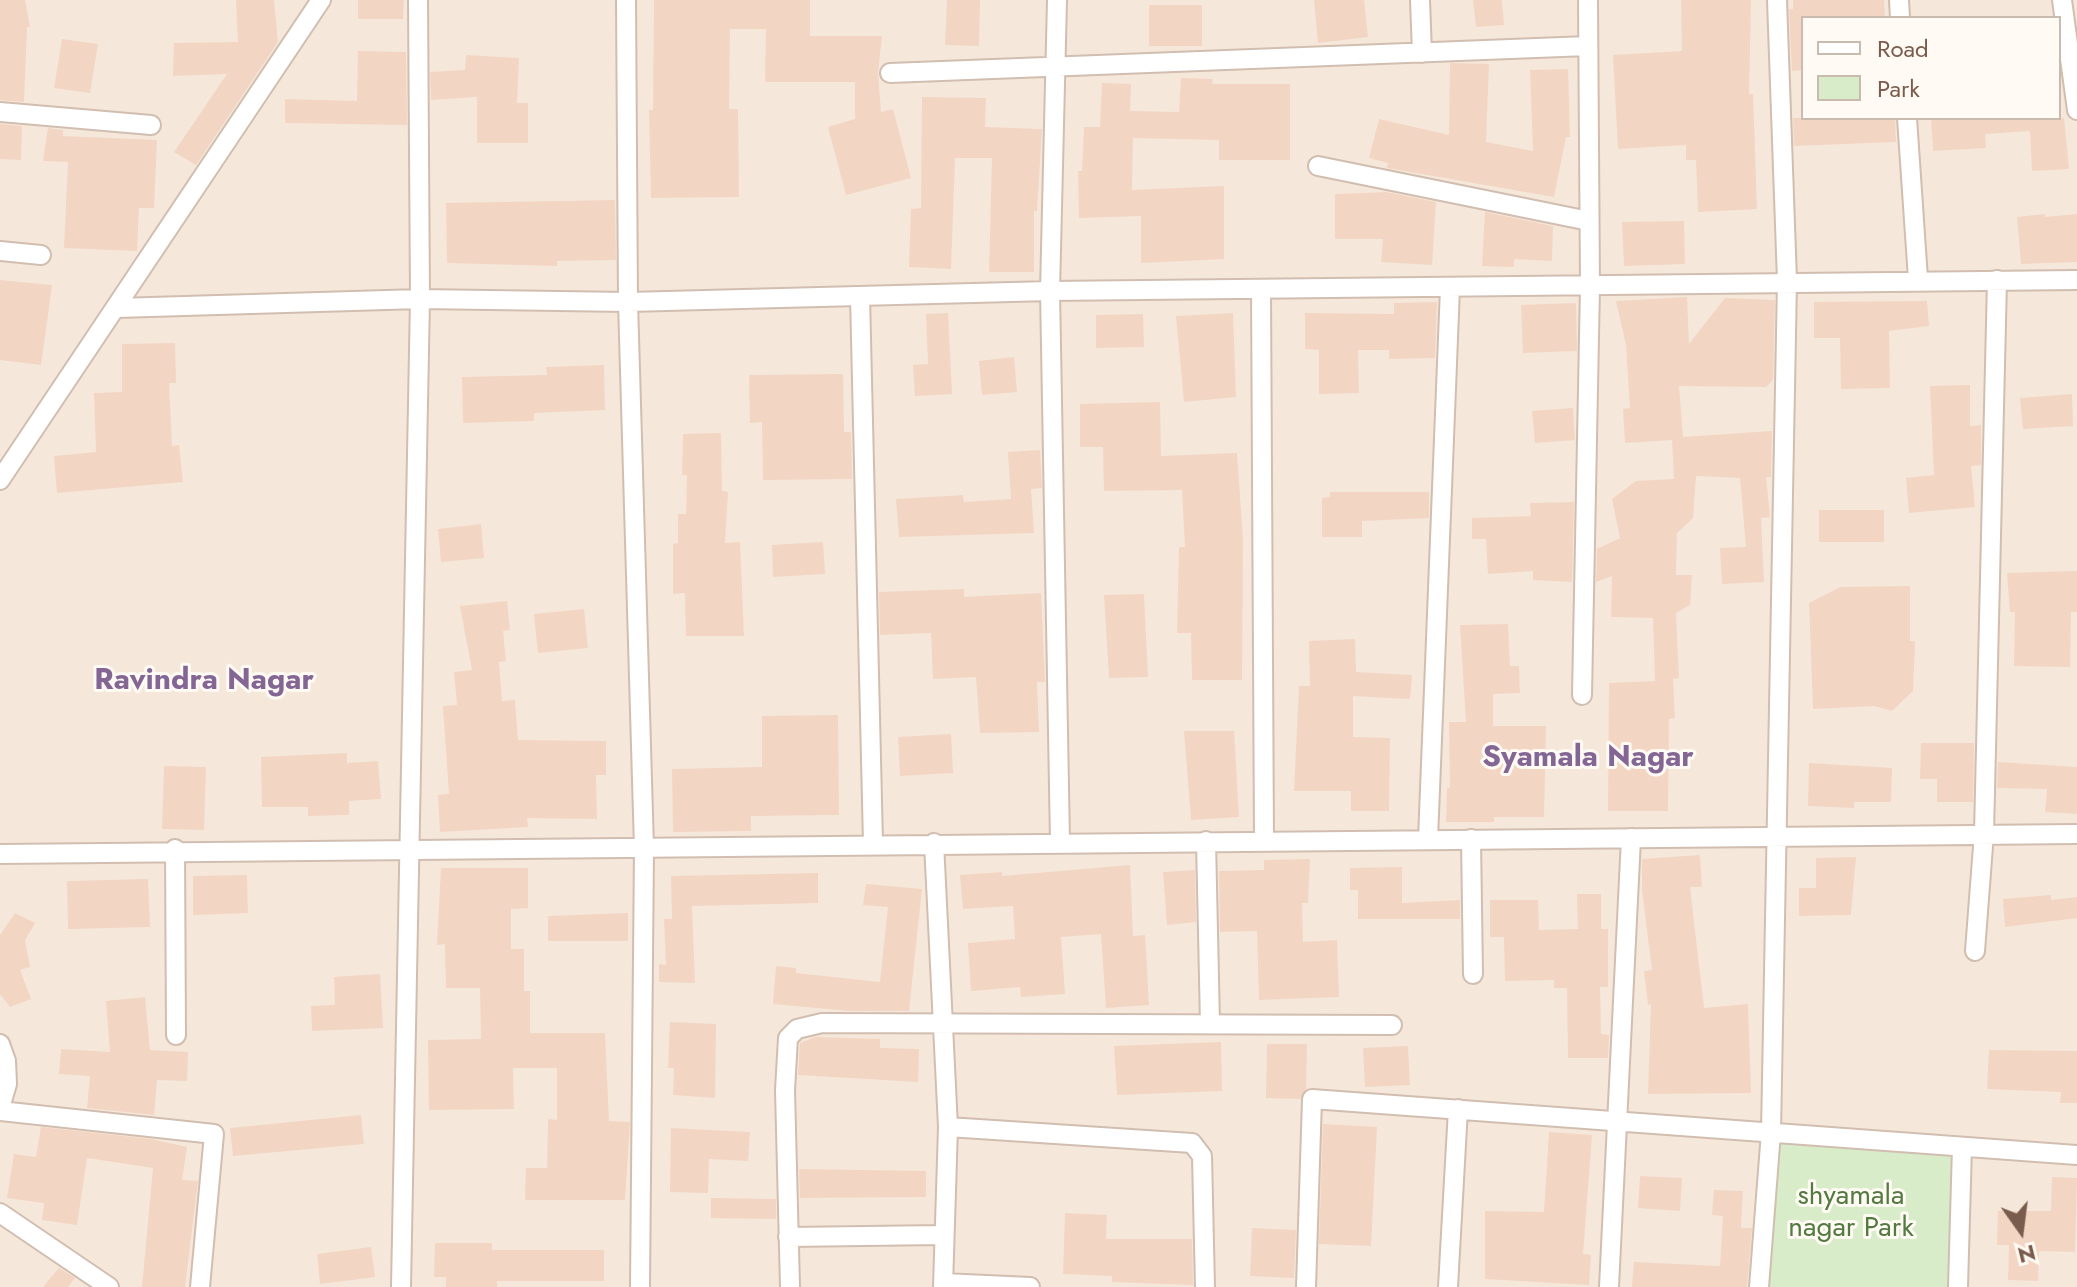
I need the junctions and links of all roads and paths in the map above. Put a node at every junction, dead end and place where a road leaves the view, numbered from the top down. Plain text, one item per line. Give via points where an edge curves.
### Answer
1 (321, 0) edge
2 (418, 0) edge
3 (626, 0) edge
4 (1057, 0) edge
5 (1420, 0) edge
6 (1588, 0) edge
7 (1777, 0) edge
8 (2062, 0) edge
9 (1588, 46) junction
10 (1422, 53) junction
11 (1057, 67) junction
12 (890, 73) dead end
13 (2077, 110) edge
14 (0, 112) edge
15 (1907, 120) edge
16 (151, 125) dead end
17 (1318, 166) dead end
18 (1589, 221) junction
19 (0, 251) edge
20 (41, 255) dead end
21 (1918, 279) junction
22 (1997, 280) junction
23 (2077, 280) edge
24 (1787, 281) junction
25 (1590, 286) junction
26 (1450, 288) junction
27 (1261, 289) junction
28 (1050, 291) junction
29 (860, 296) junction
30 (420, 299) junction
31 (628, 302) junction
32 (117, 308) junction
33 (0, 480) edge
34 (1582, 695) dead end
35 (1984, 833) junction
36 (2077, 834) edge
37 (1778, 836) junction
38 (1631, 838) junction
39 (1428, 839) junction
40 (1471, 839) junction
41 (1264, 840) junction
42 (1206, 841) junction
43 (1060, 842) junction
44 (873, 843) junction
45 (934, 843) junction
46 (409, 848) junction
47 (644, 848) junction
48 (175, 849) junction
49 (0, 854) edge
50 (1975, 951) dead end
51 (1473, 974) dead end
52 (944, 1023) junction
53 (1210, 1024) junction
54 (1392, 1025) dead end
55 (176, 1035) dead end
56 (0, 1044) edge
57 (1458, 1109) junction
58 (0, 1110) edge
59 (1617, 1121) junction
60 (948, 1127) junction
61 (1771, 1132) junction
62 (1962, 1147) junction
63 (2077, 1155) edge
64 (0, 1213) edge
65 (942, 1235) junction
66 (788, 1237) junction
67 (943, 1285) edge
68 (109, 1287) edge
69 (200, 1287) edge
70 (401, 1287) edge
71 (640, 1287) edge
72 (790, 1287) edge
73 (1030, 1287) edge
74 (1205, 1287) edge
75 (1306, 1287) edge
76 (1448, 1287) edge
77 (1609, 1287) edge
78 (1759, 1287) edge
79 (1958, 1287) edge

1 - 32 street
2 - 30 street
3 - 31 street
4 - 11 street
5 - 10 street
6 - 9 street
7 - 24 street
8 - 13 street
9 - 10 street
9 - 18 street
10 - 11 street
11 - 12 street
11 - 28 street
14 - 16 street
15 - 21 street
17 - 18 street
18 - 25 street
19 - 20 street
21 - 22 street
21 - 24 street
22 - 23 street
22 - 35 street
24 - 25 street
24 - 37 street
25 - 26 street
25 - 34 street
26 - 27 street
26 - 39 street
27 - 28 street
27 - 41 street
28 - 29 street
28 - 43 street
29 - 31 street
29 - 44 street
30 - 31 street
30 - 32 street
30 - 46 street
31 - 47 street
32 - 33 street
35 - 36 street
35 - 37 street
35 - 50 street
37 - 38 street
37 - 61 street
38 - 40 street
38 - 59 street
39 - 40 street
39 - 41 street
40 - 51 street
41 - 42 street
42 - 43 street
42 - 53 street
43 - 45 street
44 - 45 street
44 - 47 street
45 - 52 street
46 - 47 street
46 - 48 street
46 - 70 street
47 - 71 street
48 - 49 street
48 - 55 street
52 - 53 street
52 - 60 street
52 - 66 street via 822,1023 797,1029 788,1038
53 - 54 street
56 - 58 street via 7,1084
57 - 59 street
57 - 75 street via 1312,1099
57 - 76 street
58 - 69 street via 214,1134
59 - 61 street
59 - 77 street
60 - 65 street
60 - 74 street via 1192,1143 1202,1156
61 - 62 street
61 - 78 street
62 - 63 street
62 - 79 street
64 - 68 street
65 - 66 street
65 - 67 street
66 - 72 street
67 - 73 street

